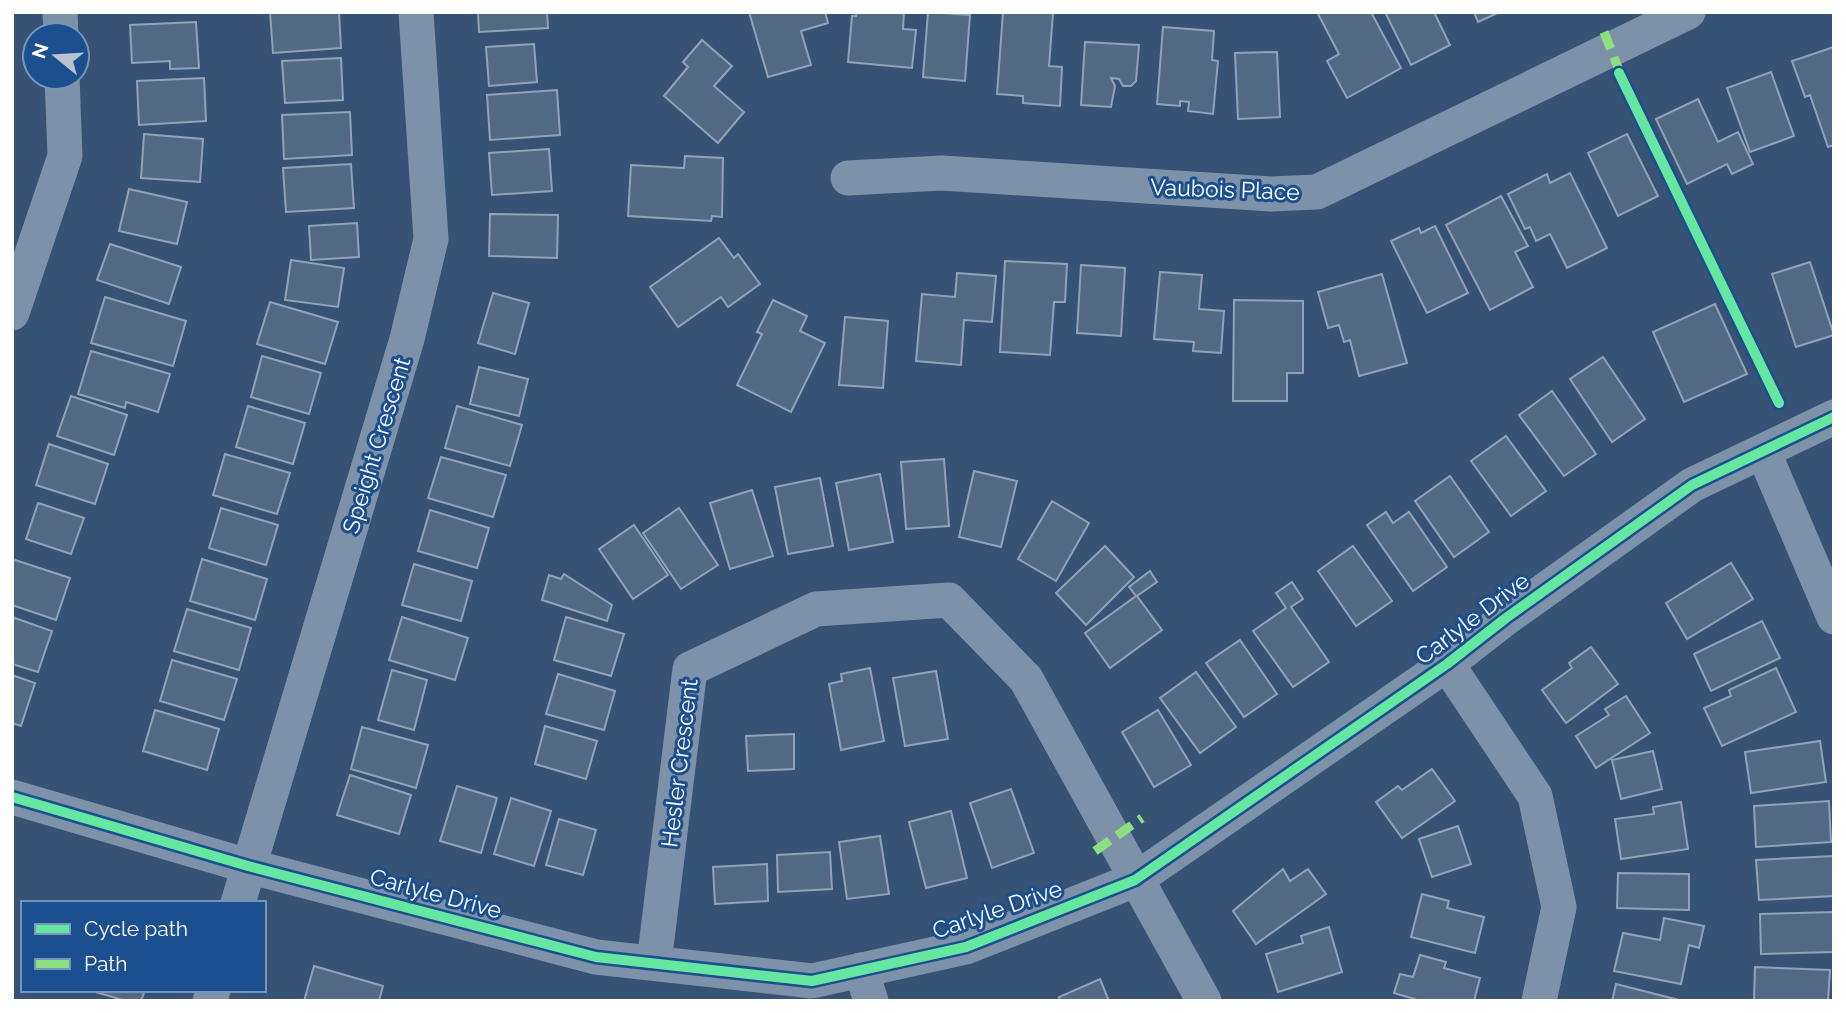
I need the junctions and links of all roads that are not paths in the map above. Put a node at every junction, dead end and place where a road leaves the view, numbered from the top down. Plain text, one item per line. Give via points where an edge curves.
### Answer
1 (416, 12) edge
2 (1688, 12) edge
3 (63, 91) edge
4 (848, 178) dead end
5 (12, 313) edge
6 (1834, 417) edge
7 (1763, 450) junction
8 (1834, 617) edge
9 (1447, 664) junction
10 (12, 797) edge
11 (248, 866) junction
12 (1135, 880) junction
13 (239, 901) edge
14 (654, 963) junction
15 (866, 985) edge
16 (1204, 1001) edge
17 (1539, 1001) edge

1 - 11 street, Speight Crescent via 430,239 407,339
2 - 4 street, Vaubois Place via 1317,192 1271,194 942,173
3 - 5 street via 65,156
6 - 7 street, Carlyle Drive
7 - 8 street
7 - 9 street, Carlyle Drive via 1692,485
9 - 12 street, Carlyle Drive
9 - 17 street via 1535,796 1559,907
10 - 11 street, Carlyle Drive
11 - 13 street, Speight Crescent
11 - 14 street, Carlyle Drive via 596,957
12 - 14 street, Hesler Crescent via 1026,679 949,600 816,609 690,669
12 - 15 street, Carlyle Drive
12 - 16 street
14 - 15 street, Carlyle Drive

